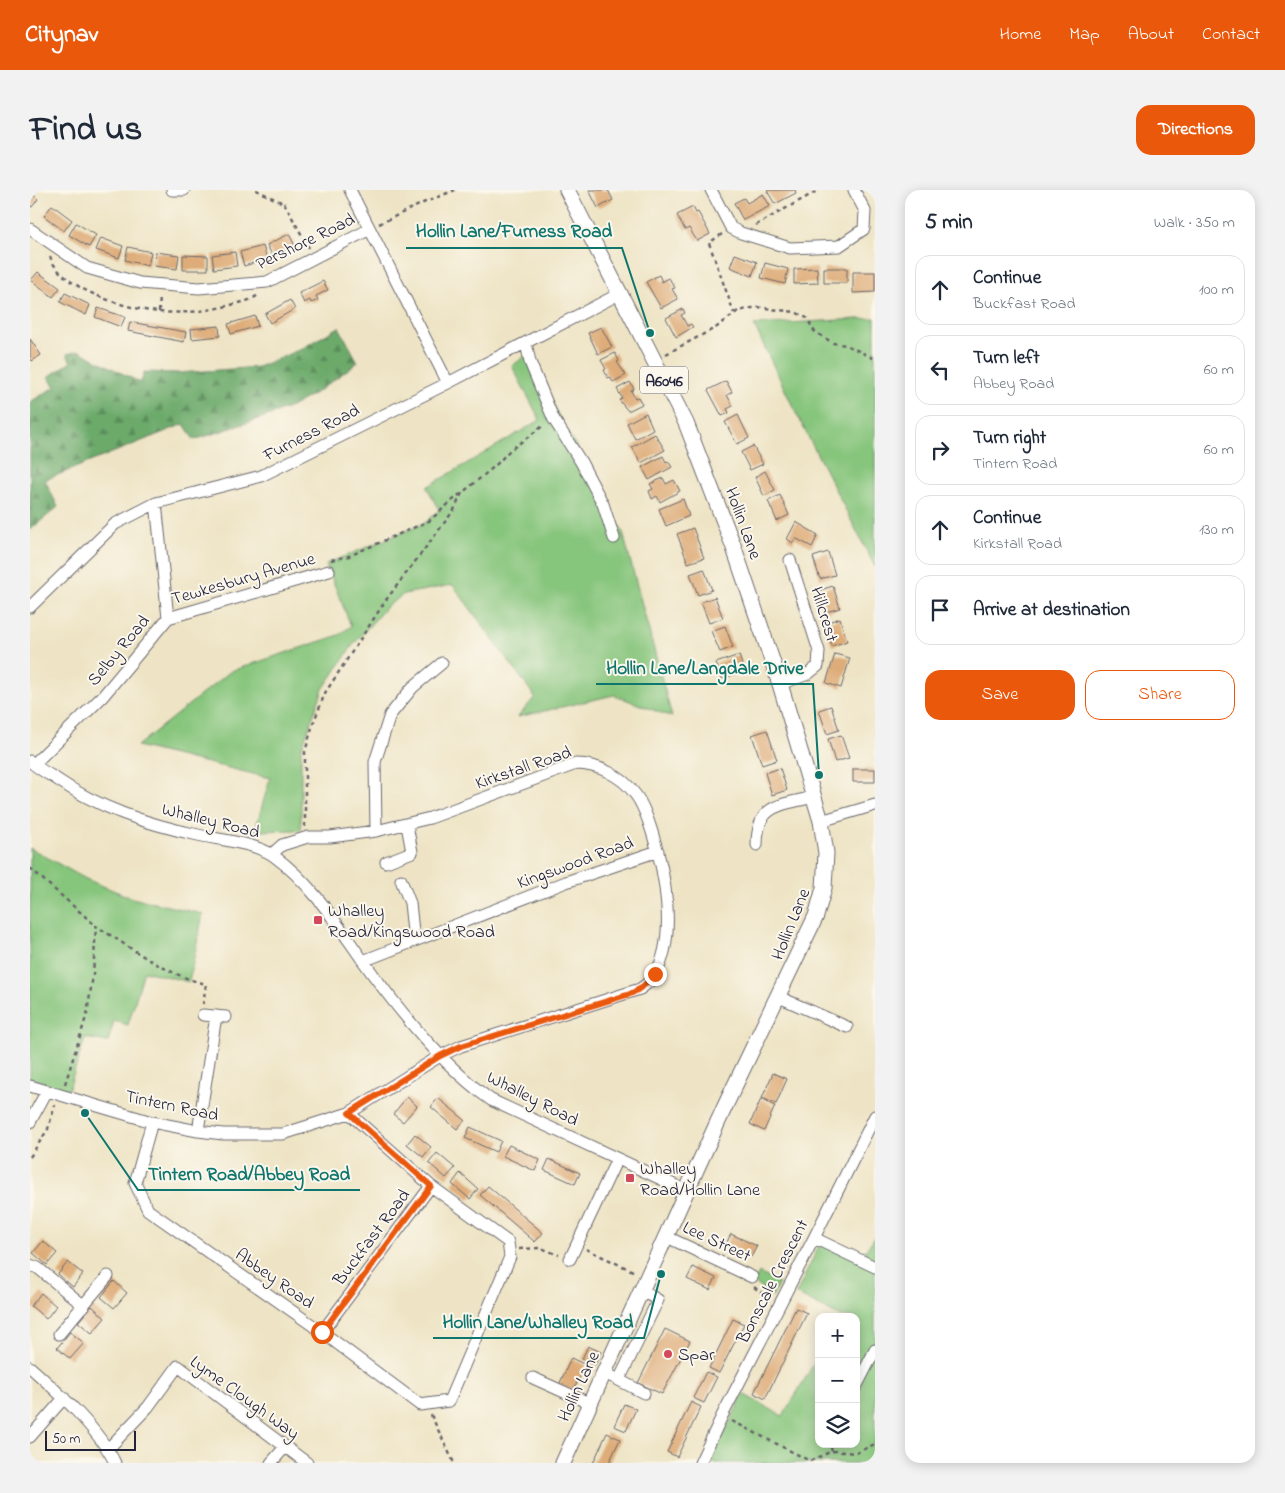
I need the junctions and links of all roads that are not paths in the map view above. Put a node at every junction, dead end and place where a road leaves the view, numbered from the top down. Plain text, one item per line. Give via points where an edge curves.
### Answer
1 (172, 190) edge
2 (184, 190) edge
3 (350, 190) edge
4 (567, 190) edge
5 (711, 190) edge
6 (854, 190) edge
7 (30, 229) edge
8 (370, 229) junction
9 (619, 294) junction
10 (526, 343) junction
11 (448, 383) junction
12 (156, 503) junction
13 (614, 538) dead end
14 (790, 560) dead end
15 (329, 571) road end
16 (30, 607) edge
17 (168, 618) junction
18 (442, 663) dead end
19 (780, 684) junction
20 (32, 763) edge
21 (813, 797) junction
22 (875, 805) edge
23 (821, 821) junction
24 (407, 825) junction
25 (376, 831) junction
26 (756, 845) dead end
27 (658, 851) junction
28 (272, 854) junction
29 (386, 862) dead end
30 (402, 880) dead end
31 (414, 941) junction
32 (364, 961) junction
33 (779, 997) junction
34 (203, 1015) road end
35 (847, 1026) dead end
36 (440, 1056) junction
37 (30, 1086) edge
38 (56, 1094) junction
39 (349, 1113) junction
40 (875, 1116) edge
41 (30, 1122) edge
42 (152, 1122) junction
43 (198, 1131) junction
44 (617, 1159) junction
45 (431, 1186) junction
46 (687, 1190) junction
47 (667, 1237) junction
48 (814, 1238) junction
49 (570, 1259) road end
50 (30, 1265) edge
51 (875, 1267) edge
52 (108, 1276) dead end
53 (752, 1277) road end
54 (645, 1285) junction
55 (84, 1306) junction
56 (322, 1332) junction
57 (59, 1334) dead end
58 (875, 1350) edge
59 (30, 1367) edge
60 (605, 1374) junction
61 (532, 1378) dead end
62 (860, 1379) edge
63 (619, 1380) junction
64 (644, 1393) dead end
65 (64, 1398) junction
66 (591, 1404) junction
67 (30, 1437) edge
68 (285, 1448) junction
69 (108, 1449) junction
70 (115, 1463) edge
71 (271, 1463) edge
72 (306, 1463) edge
73 (563, 1463) edge
74 (700, 1463) edge

1 - 2 street
3 - 8 street
4 - 9 main road, Hollin Lane / A6046
5 - 6 street via 736,231 790,248 839,246 864,229 865,211
7 - 8 street, Pershore Road via 87,268 140,284 199,288 267,282
8 - 11 street
9 - 10 street, Furness Road
9 - 19 main road, Hollin Lane / A6046 via 686,423 733,545
10 - 11 street, Furness Road
10 - 13 street via 530,362 553,418 603,504
11 - 12 street, Furness Road via 261,476
12 - 16 street, Furness Road via 115,524
12 - 17 street, Selby Road
14 - 19 street, Hillcrest via 819,651 818,666 808,674
15 - 17 street, Tewkesbury Avenue
17 - 20 street, Selby Road via 103,696
18 - 25 street via 414,687 390,715 375,762
19 - 21 main road, Hollin Lane / A6046
20 - 28 street, Whalley Road via 70,789 110,809 161,827 245,844
21 - 23 main road, Hollin Lane / A6046
21 - 26 street via 764,814 758,827
22 - 23 street
23 - 33 main road, Hollin Lane / A6046 via 826,853 824,888 816,916
24 - 25 street, Kirkstall Road
24 - 27 street, Kirkstall Road via 576,764 586,764 612,774 635,794
24 - 29 street via 412,852
25 - 28 street, Kirkstall Road via 305,838 282,845
27 - 31 street, Kingswood Road via 566,882
27 - 36 street, Kirkstall Road via 666,895 667,924 662,959 648,982 630,994 472,1042
28 - 32 street, Whalley Road via 315,893
30 - 31 street via 410,903
31 - 32 street, Kingswood Road
32 - 36 street, Whalley Road
33 - 35 street
33 - 46 main road, Hollin Lane / A6046
34 - 43 street via 221,1017
36 - 39 street, Tintern Road
36 - 44 street, Whalley Road via 491,1100
37 - 38 street, Tintern Road
38 - 41 street
38 - 42 street, Tintern Road
39 - 43 street, Tintern Road via 283,1134
39 - 45 street
40 - 48 street, Bonscale Crescent
42 - 43 street, Tintern Road
42 - 56 street, Abbey Road via 135,1183 148,1210
44 - 46 street, Whalley Road
44 - 49 street
45 - 56 street, Buckfast Road
45 - 56 street, Abbey Road via 508,1242 510,1257 449,1401 420,1405
46 - 47 main road, Hollin Lane / A6046
47 - 53 street, Lee Street
47 - 54 main road, Hollin Lane / A6046
48 - 51 street
48 - 74 street, Bonscale Crescent
50 - 55 street
52 - 55 street
54 - 60 main road, Hollin Lane / A6046
54 - 63 street via 658,1300
55 - 57 street
58 - 62 street
59 - 65 street
60 - 63 street
60 - 66 main road, Hollin Lane / A6046
61 - 66 street
63 - 64 street
65 - 67 street
65 - 69 street
66 - 73 main road, Hollin Lane / A6046
68 - 69 street, Lyme Clough Way via 178,1366 148,1407
68 - 71 street
68 - 72 street, Lyme Clough Way
69 - 70 street

